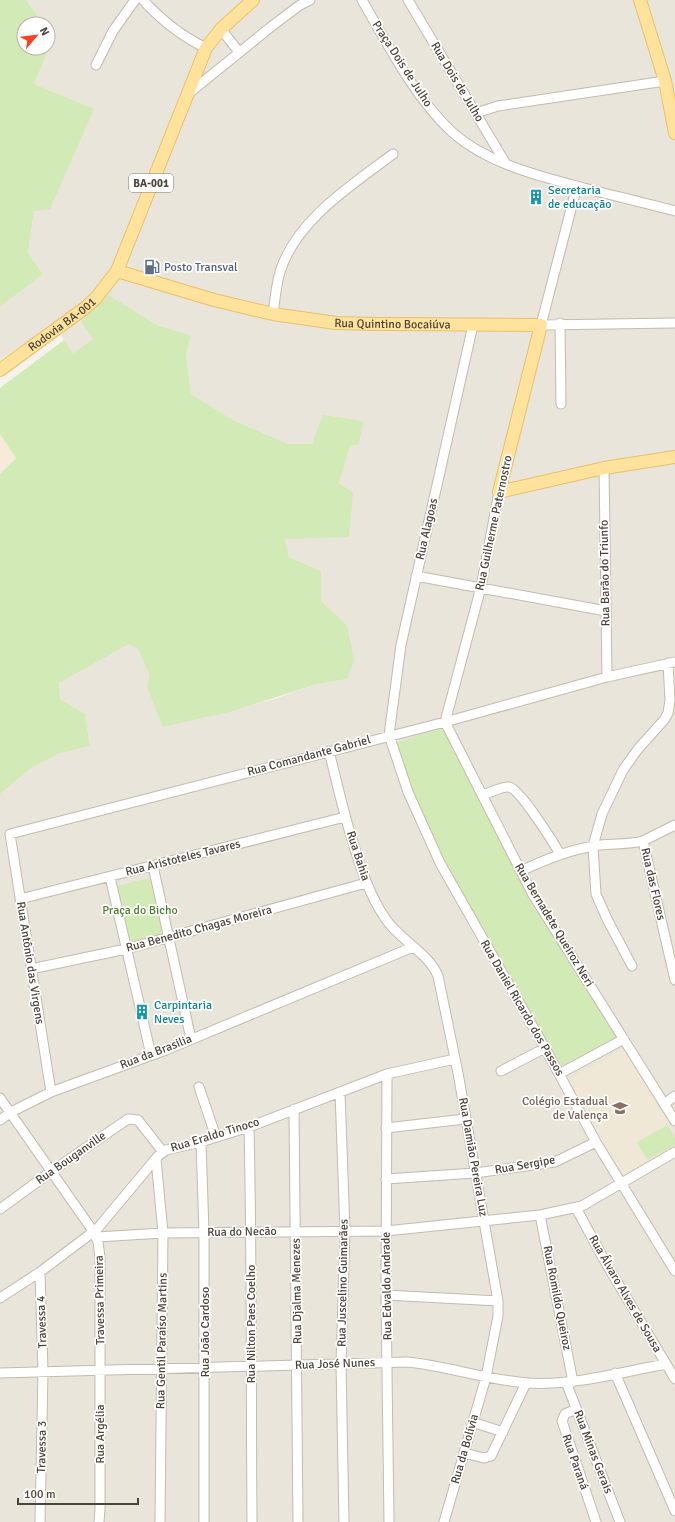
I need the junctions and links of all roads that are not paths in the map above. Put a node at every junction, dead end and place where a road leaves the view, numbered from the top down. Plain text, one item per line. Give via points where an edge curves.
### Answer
1 (135, 0) edge
2 (144, 0) edge
3 (253, 0) edge
4 (310, 0) edge
5 (362, 0) edge
6 (408, 0) edge
7 (640, 0) edge
8 (221, 29) junction
9 (206, 48) junction
10 (239, 52) junction
11 (96, 65) dead end
12 (665, 81) junction
13 (186, 96) junction
14 (476, 113) junction
15 (675, 134) edge
16 (393, 154) dead end
17 (506, 164) junction
18 (577, 186) junction
19 (675, 211) edge
20 (117, 271) junction
21 (273, 314) junction
22 (560, 324) junction
23 (675, 324) edge
24 (473, 325) junction
25 (541, 325) junction
26 (0, 370) edge
27 (561, 404) dead end
28 (675, 457) edge
29 (604, 468) junction
30 (499, 492) junction
31 (416, 576) junction
32 (481, 587) junction
33 (606, 611) junction
34 (671, 662) edge
35 (607, 678) junction
36 (445, 722) junction
37 (389, 735) junction
38 (329, 752) junction
39 (482, 795) junction
40 (345, 817) junction
41 (675, 825) edge
42 (10, 834) joint
43 (643, 841) junction
44 (593, 846) junction
45 (560, 854) junction
46 (153, 866) junction
47 (521, 871) junction
48 (110, 877) junction
49 (366, 883) junction
50 (20, 899) junction
51 (168, 938) junction
52 (413, 947) junction
53 (126, 949) junction
54 (632, 966) dead end
55 (31, 969) junction
56 (675, 980) edge
57 (191, 1039) junction
58 (624, 1039) junction
59 (545, 1048) junction
60 (151, 1055) junction
61 (455, 1059) junction
62 (501, 1071) dead end
63 (387, 1074) junction
64 (559, 1074) junction
65 (199, 1086) dead end
66 (51, 1092) junction
67 (340, 1092) junction
68 (675, 1096) edge
69 (0, 1098) edge
70 (664, 1104) junction
71 (294, 1109) junction
72 (11, 1112) junction
73 (465, 1119) junction
74 (0, 1120) edge
75 (675, 1121) edge
76 (249, 1126) junction
77 (386, 1128) junction
78 (216, 1137) junction
79 (201, 1142) junction
80 (596, 1142) junction
81 (163, 1152) junction
82 (675, 1152) edge
83 (156, 1160) junction
84 (52, 1171) junction
85 (475, 1172) junction
86 (386, 1179) junction
87 (621, 1182) junction
88 (576, 1208) junction
89 (0, 1209) edge
90 (540, 1215) junction
91 (484, 1221) junction
92 (386, 1230) junction
93 (345, 1231) junction
94 (252, 1232) junction
95 (296, 1232) junction
96 (163, 1233) junction
97 (204, 1233) junction
98 (95, 1234) junction
99 (40, 1272) junction
100 (675, 1272) edge
101 (386, 1295) junction
102 (0, 1298) edge
103 (498, 1301) junction
104 (388, 1362) junction
105 (341, 1364) junction
106 (666, 1364) junction
107 (298, 1366) junction
108 (205, 1367) junction
109 (250, 1367) junction
110 (162, 1369) junction
111 (100, 1371) junction
112 (43, 1372) junction
113 (0, 1373) edge
114 (615, 1373) junction
115 (486, 1377) junction
116 (675, 1379) edge
117 (569, 1382) junction
118 (526, 1383) junction
119 (576, 1409) junction
120 (472, 1422) junction
121 (503, 1432) junction
122 (464, 1453) junction
123 (675, 1511) edge
124 (40, 1522) edge
125 (99, 1522) edge
126 (160, 1522) edge
127 (204, 1522) edge
128 (252, 1522) edge
129 (298, 1522) edge
130 (344, 1522) edge
131 (389, 1522) edge
132 (444, 1522) edge
133 (596, 1522) edge
134 (620, 1522) edge

1 - 11 street via 112,31
2 - 9 street via 176,32
3 - 8 main road, BA-001
4 - 10 street, BA-001
5 - 17 street, Praça Dois de Julho via 408,76 434,112 461,140
6 - 14 street, Rua Dois de Julho
7 - 12 main road
8 - 9 main road, BA-001
8 - 10 street
9 - 13 main road, BA-001
10 - 13 street, BA-001
12 - 14 street via 498,106
12 - 15 main road
13 - 20 main road, BA-001
14 - 17 street, Rua Dois de Julho
16 - 21 street via 332,202 299,235 280,271
17 - 18 street, Praça Dois de Julho
18 - 19 street, Praça Dois de Julho
18 - 25 street
20 - 21 main road, Rua Quintino Bocaiúva via 214,300
20 - 26 main road, Rodovia BA-001 / BA-001 via 85,308
21 - 24 main road, Rua Quintino Bocaiúva via 336,323
22 - 23 street, Rua Quintino Bocaiúva
22 - 25 street, Rua Quintino Bocaiúva
22 - 27 street
24 - 25 main road, Rua Quintino Bocaiúva
24 - 31 street, Rua Alagoas
25 - 30 main road, Rua Guilherme Paternostro
28 - 29 main road
29 - 30 main road
29 - 33 street, Rua Barão do Triunfo
30 - 32 street, Rua Guilherme Paternostro
31 - 32 street
31 - 37 street, Rua Alagoas via 401,645
32 - 33 street
32 - 36 street, Rua Guilherme Paternostro
33 - 35 street, Rua Barão do Triunfo
34 - 35 street, Rua Comandante Gabriel
34 - 44 street via 668,713 623,770 602,814
35 - 36 street, Rua Comandante Gabriel
36 - 37 street, Rua Comandante Gabriel
36 - 39 street, Rua Bernadete Queiroz Neri
37 - 38 street, Rua Comandante Gabriel
37 - 59 street, Rua Daniel Ricardo dos Passos via 408,792 440,863
38 - 40 street, Rua Bahia
38 - 42 street, Rua Comandante Gabriel
39 - 45 street via 506,787 512,788 527,805
39 - 47 street, Rua Bernadete Queiroz Neri
40 - 46 street, Rua Aristoteles Tavares
40 - 49 street, Rua Bahia
41 - 43 street
42 - 50 street, Rua Antônio das Virgens
43 - 44 street, Rua das Flores
43 - 56 street, Rua das Flores
44 - 45 street, Rua das Flores
44 - 54 street via 596,894
45 - 47 street, Rua das Flores
46 - 48 street, Rua Aristoteles Tavares
46 - 51 street
47 - 58 street, Rua Bernadete Queiroz Neri via 532,893
48 - 50 street, Rua Aristoteles Tavares
48 - 53 street
49 - 51 street, Rua Benedito Chagas Moreira
49 - 52 street, Rua Bahia via 385,919
50 - 55 street, Rua Antônio das Virgens
51 - 53 street, Rua Benedito Chagas Moreira
51 - 57 street
52 - 57 street, Rua da Brasilia
52 - 61 street, Rua Damião Pereira Luz via 430,963 438,976
53 - 55 street, Rua Benedito Chagas Moreira
53 - 60 street
55 - 66 street, Rua Antônio das Virgens
57 - 60 street, Rua da Brasilia
58 - 64 street
58 - 70 street, Rua Bernadete Queiroz Neri
59 - 62 street
59 - 64 street, Rua Daniel Ricardo dos Passos
60 - 66 street, Rua da Brasilia
61 - 63 street, Rua Eraldo Tinoco
61 - 73 street, Rua Damião Pereira Luz
63 - 67 street, Rua Eraldo Tinoco
63 - 77 street, Rua Edvaldo Andrade
64 - 80 street, Rua Daniel Ricardo dos Passos
65 - 78 street
66 - 72 street, Rua da Brasilia
67 - 71 street, Rua Eraldo Tinoco
67 - 93 street, Rua Juscelino Guimarães
68 - 70 street
69 - 72 street
70 - 75 street, Rua Bernadete Queiroz Neri
71 - 76 street, Rua Eraldo Tinoco
71 - 95 street, Rua Djalma Menezes
72 - 74 street, Rua da Brasilia
72 - 84 street
73 - 77 street
73 - 85 street, Rua Damião Pereira Luz
76 - 78 street, Rua Eraldo Tinoco
76 - 94 street, Rua Nilton Paes Coelho
77 - 86 street, Rua Edvaldo Andrade
78 - 79 street, Rua Eraldo Tinoco
79 - 81 street, Rua Eraldo Tinoco
79 - 97 street, Rua João Cardoso
80 - 85 street, Rua Sergipe via 555,1162
80 - 87 street, Rua Daniel Ricardo dos Passos
81 - 83 street, Rua Eraldo Tinoco
81 - 84 street, Rua Bouganville via 137,1119 128,1119
82 - 87 street, Rua do Necão
83 - 96 street, Rua Gentil Paraíso Martins
83 - 98 street, Rua Eraldo Tinoco
84 - 89 street, Rua Bouganville
84 - 98 street
85 - 86 street, Rua Sergipe
85 - 91 street, Rua Damião Pereira Luz
86 - 92 street, Rua Edvaldo Andrade
87 - 88 street, Rua do Necão
87 - 100 street, Rua Daniel Ricardo dos Passos
88 - 90 street, Rua do Necão
88 - 106 street, Rua Álvaro Alves de Sousa
90 - 91 street, Rua do Necão
90 - 117 street, Rua Romildo Queiroz
91 - 92 street, Rua do Necão
91 - 103 street, Rua Damião Pereira Luz
92 - 93 street, Rua do Necão
92 - 101 street, Rua Edvaldo Andrade
93 - 95 street, Rua do Necão
93 - 105 street, Rua Juscelino Guimarães
94 - 95 street, Rua do Necão
94 - 97 street, Rua do Necão
94 - 109 street, Rua Nilton Paes Coelho
95 - 107 street, Rua Djalma Menezes
96 - 97 street, Rua do Necão
96 - 98 street, Rua do Necão
96 - 110 street, Rua Gentil Paraíso Martins
97 - 108 street, Rua João Cardoso
98 - 99 street, Rua Eraldo Tinoco
98 - 111 street, Travessa Primeira via 100,1257
99 - 102 street, Rua Eraldo Tinoco
99 - 112 street, Travessa 4
101 - 103 street
101 - 104 street, Rua Edvaldo Andrade
103 - 115 street, Rua Damião Pereira Luz via 498,1316
104 - 105 street, Rua José Nunes
104 - 115 street, Rua José Nunes via 422,1364
104 - 131 street, Rua Edvaldo Andrade
105 - 107 street, Rua José Nunes
105 - 130 street, Rua Juscelino Guimarães
106 - 114 street, Rua José Nunes
106 - 116 street, Rua Álvaro Alves de Sousa
107 - 109 street, Rua José Nunes
107 - 129 street, Rua Djalma Menezes
108 - 109 street, Rua José Nunes
108 - 110 street, Rua José Nunes
108 - 127 street, Rua João Cardoso
109 - 128 street, Rua Nilton Paes Coelho
110 - 111 street, Rua José Nunes
110 - 126 street, Rua Gentil Paraíso Martins
111 - 112 street, Rua José Nunes
111 - 125 street, Rua Argélia
112 - 113 street, Rua José Nunes
112 - 124 street, Travessa 3
114 - 117 street, Rua José Nunes
114 - 123 street
115 - 118 street, Rua José Nunes
115 - 120 street, Rua da Bolívia
117 - 118 street, Rua José Nunes
117 - 119 street, Rua Minas Gerais
118 - 121 street
119 - 133 street, Rua Paraná via 565,1414 562,1421
119 - 134 street, Rua Minas Gerais
120 - 121 street
120 - 122 street, Rua da Bolívia
121 - 122 street via 489,1457
122 - 132 street, Rua da Bolívia

